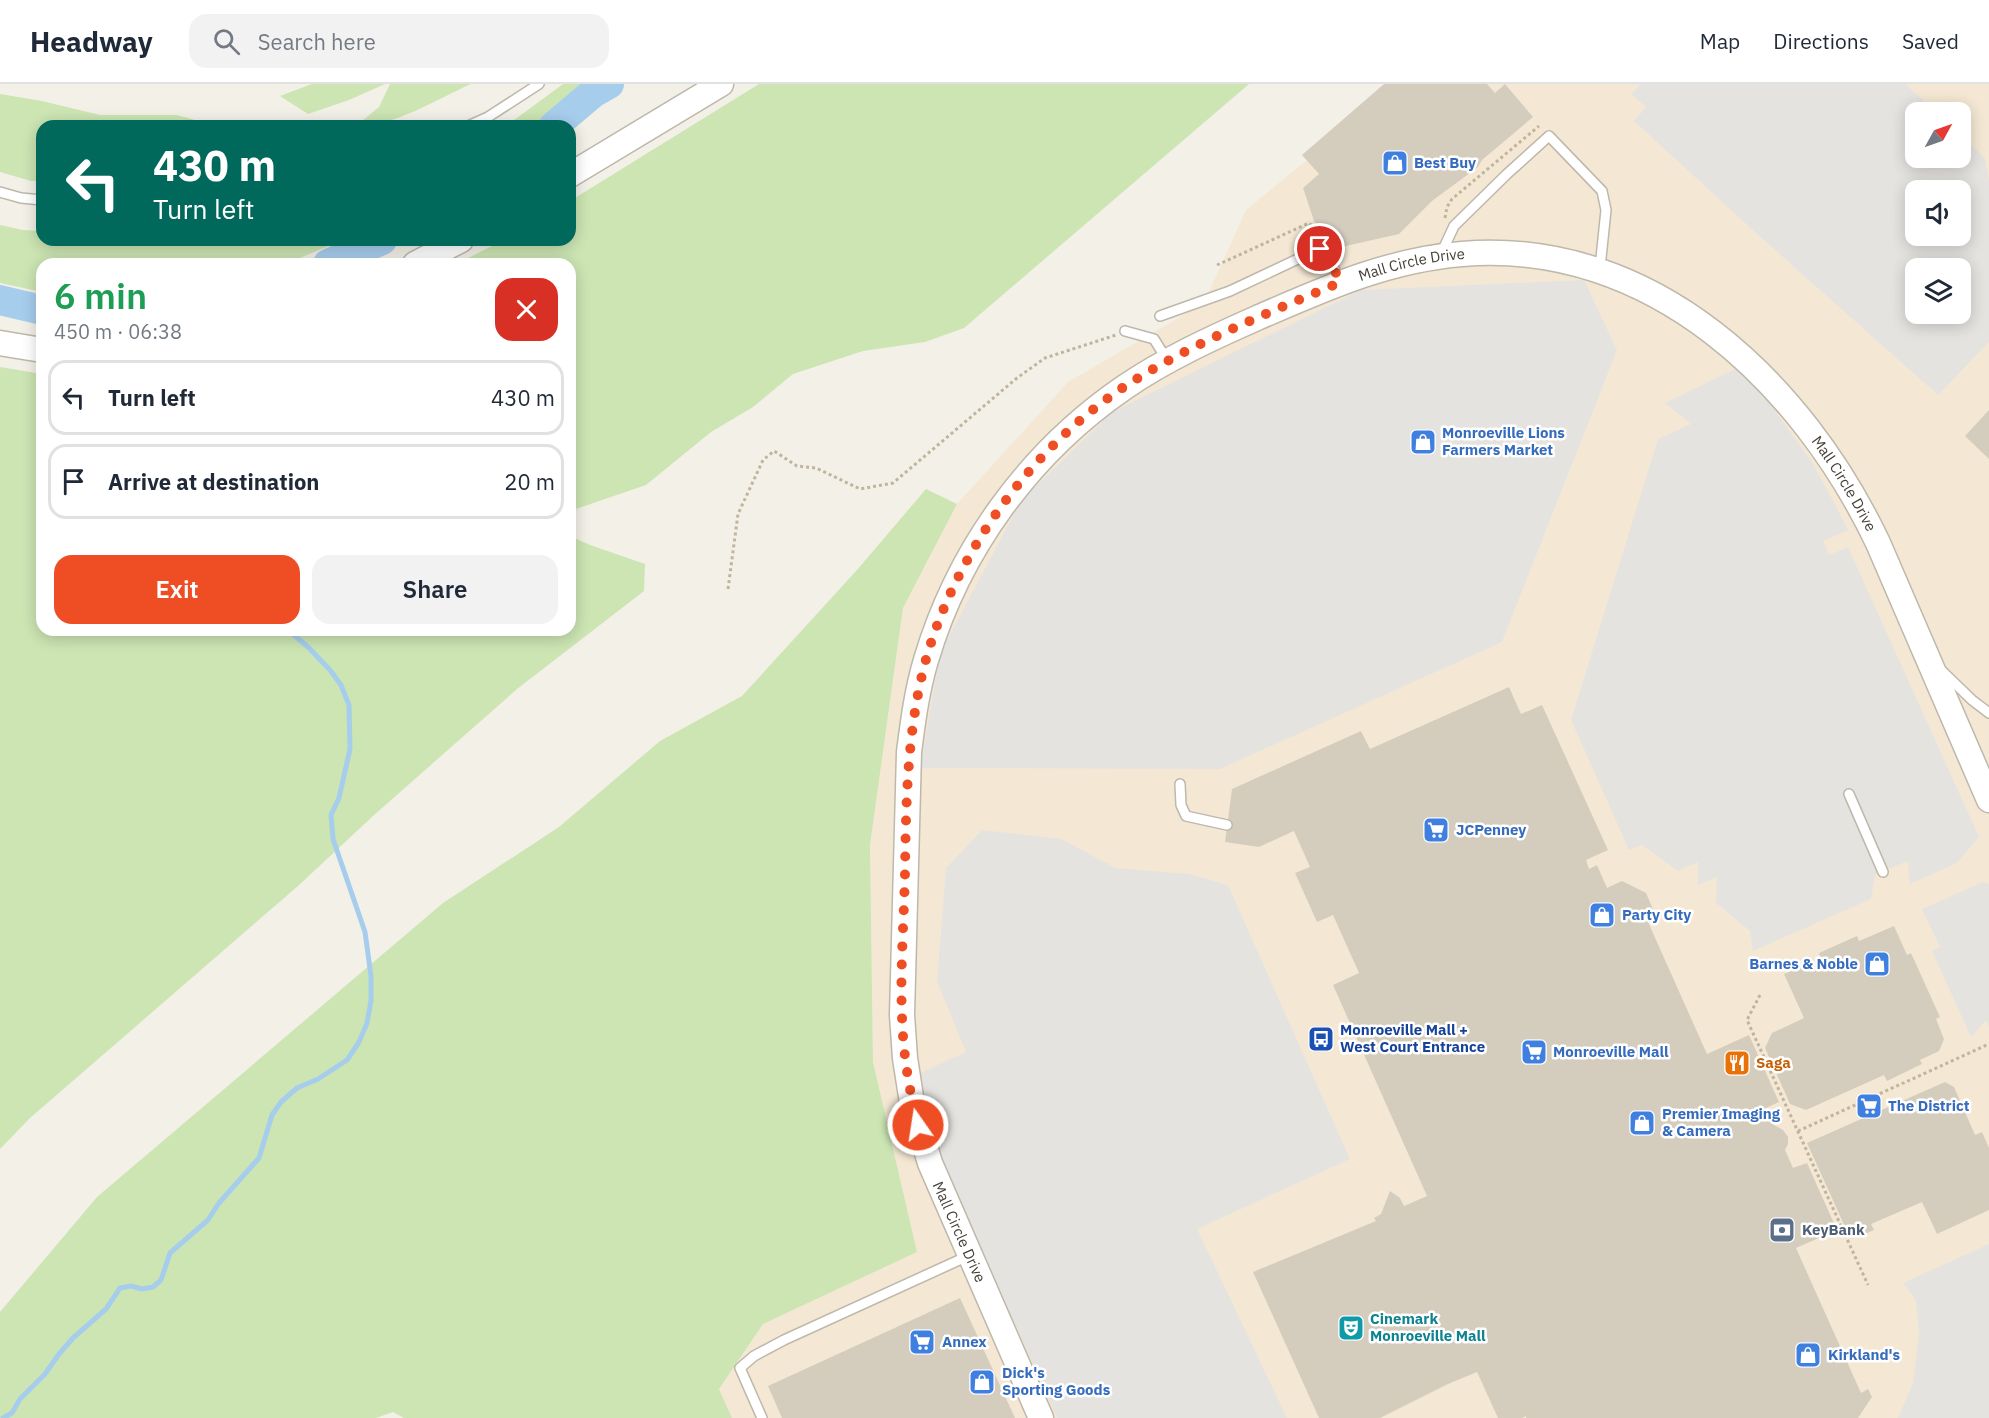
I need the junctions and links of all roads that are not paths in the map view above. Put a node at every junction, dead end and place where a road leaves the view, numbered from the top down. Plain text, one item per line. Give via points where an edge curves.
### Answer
1 (539, 84) edge
2 (721, 84) edge
3 (481, 120) edge
4 (576, 171) edge
5 (0, 192) edge
6 (36, 199) edge
7 (450, 246) edge
8 (1440, 257) junction
9 (427, 258) edge
10 (1597, 271) junction
11 (1339, 283) junction
12 (1160, 316) dead end
13 (1125, 331) road end
14 (0, 343) edge
15 (36, 349) edge
16 (1167, 361) junction
17 (1925, 654) junction
18 (1989, 713) edge
19 (1180, 784) dead end
20 (1987, 790) edge
21 (1849, 794) dead end
22 (1227, 825) dead end
23 (1884, 872) dead end
24 (969, 1256) junction
25 (762, 1418) edge
26 (1041, 1418) edge

1 - 3 lane
2 - 4 street
5 - 6 lane
7 - 9 street
8 - 10 street, Mall Circle Drive via 1519,254
8 - 10 lane via 1454,226 1549,136 1602,191 1606,210
8 - 11 street, Mall Circle Drive via 1380,269
10 - 17 street, Mall Circle Drive via 1652,294 1710,329 1800,417 1863,510
11 - 12 lane via 1320,249 1230,291
11 - 16 street, Mall Circle Drive
13 - 16 lane via 1154,339
14 - 15 street
16 - 24 street, Mall Circle Drive via 1079,422 1028,474 991,522 943,610 918,694 907,782 902,1015 905,1058 912,1103 930,1163
17 - 18 lane
17 - 20 street, Mall Circle Drive
19 - 22 lane via 1186,816
21 - 23 lane
24 - 25 lane via 754,1356 740,1368
24 - 26 street, Mall Circle Drive

